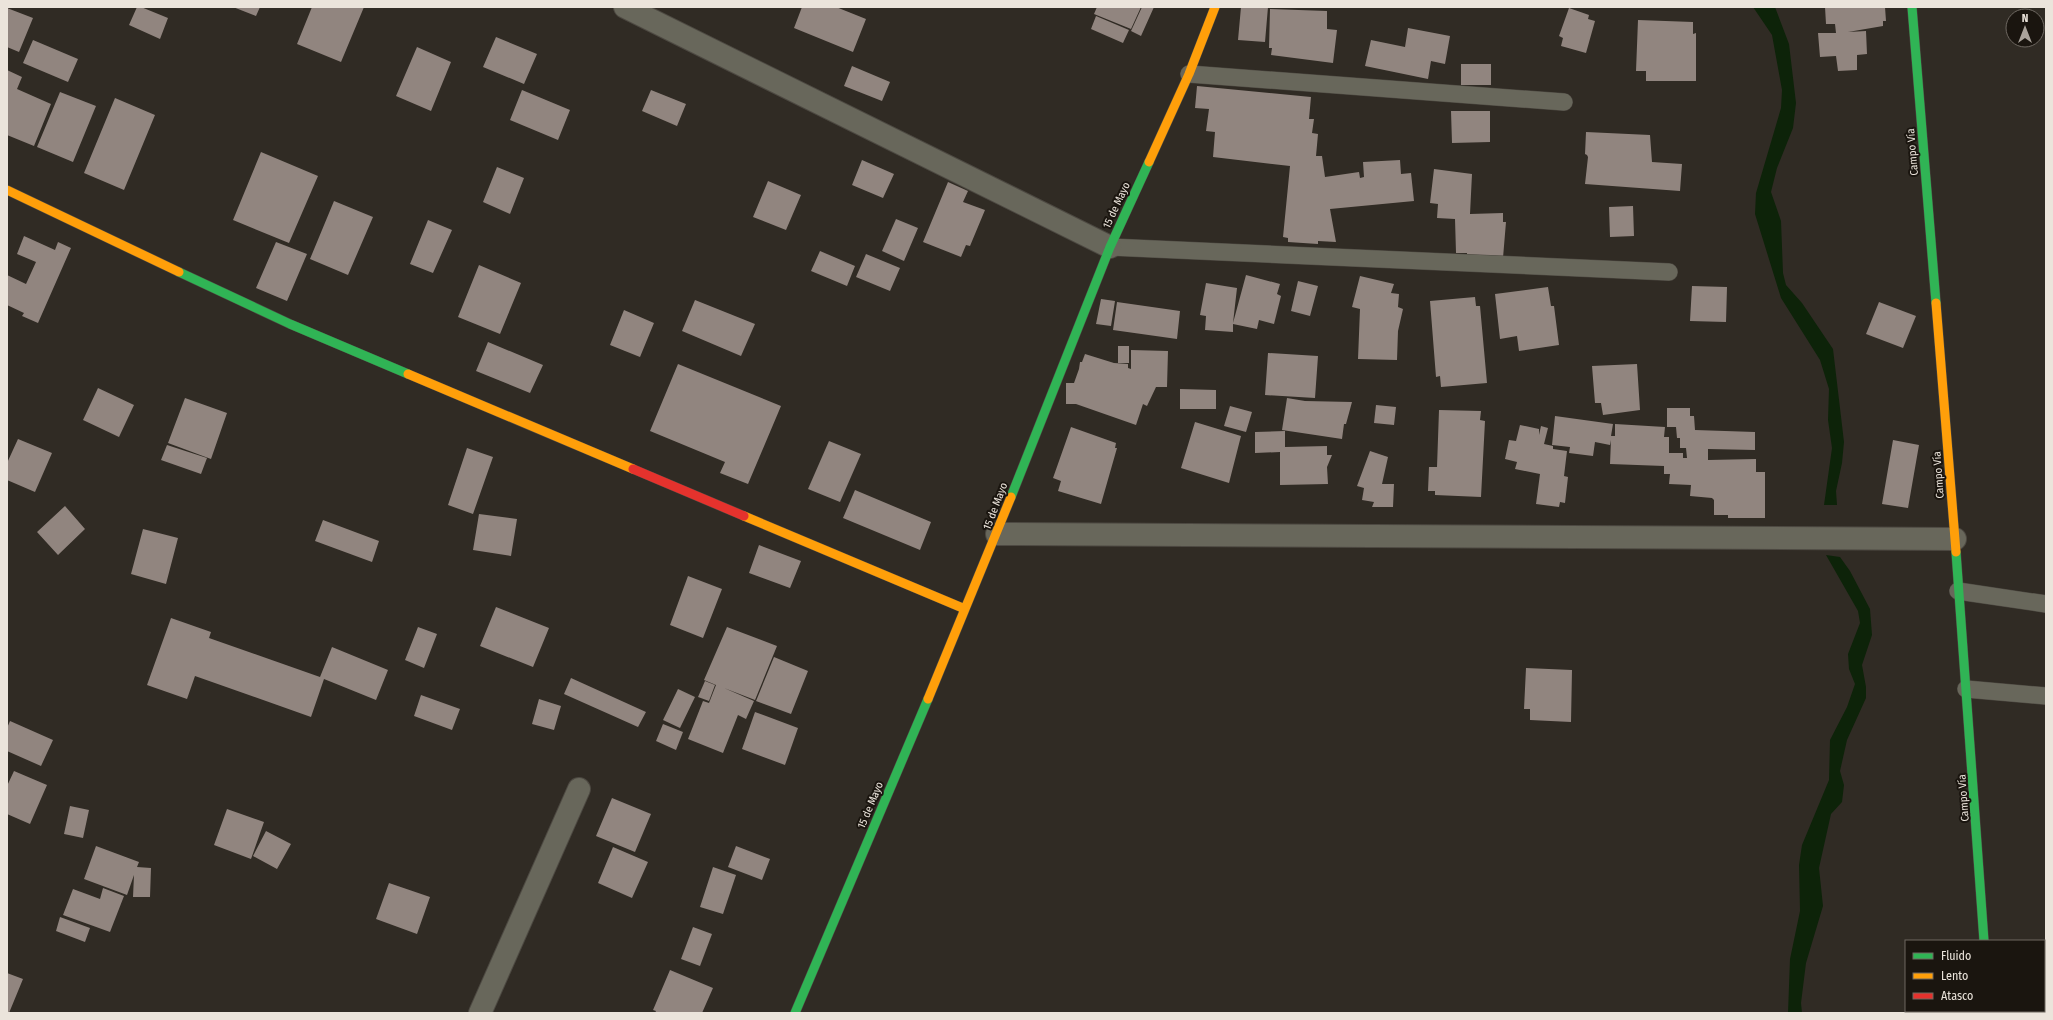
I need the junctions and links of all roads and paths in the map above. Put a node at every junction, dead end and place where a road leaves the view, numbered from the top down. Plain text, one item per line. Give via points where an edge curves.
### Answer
1 (624, 7) edge
2 (1215, 7) edge
3 (1912, 7) edge
4 (1189, 74) junction
5 (1564, 102) dead end
6 (7, 190) edge
7 (1110, 247) junction
8 (1669, 272) dead end
9 (997, 534) junction
10 (1955, 539) junction
11 (1958, 591) junction
12 (2046, 604) edge
13 (965, 608) junction
14 (1966, 689) junction
15 (2046, 696) edge
16 (579, 789) dead end
17 (1984, 940) edge
18 (480, 1013) edge
19 (795, 1013) edge

1 - 7 street
2 - 4 street, 15 de Mayo
3 - 10 street, Campo Vía
4 - 5 lane
4 - 7 street, 15 de Mayo
6 - 13 street via 290,324
7 - 8 lane
7 - 9 street, 15 de Mayo
9 - 10 street
9 - 13 street, 15 de Mayo
10 - 11 street, Campo Vía
11 - 12 lane
11 - 14 street, Campo Vía
13 - 19 street, 15 de Mayo
14 - 15 lane
14 - 17 street, Campo Vía
16 - 18 street

